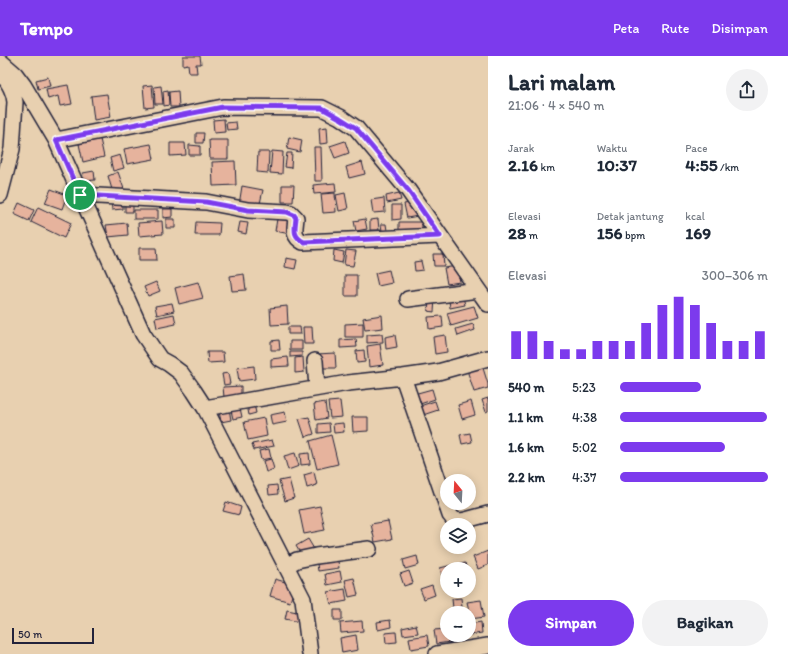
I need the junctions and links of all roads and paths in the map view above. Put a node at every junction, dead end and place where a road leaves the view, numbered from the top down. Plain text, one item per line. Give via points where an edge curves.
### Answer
1 (2, 66) edge
2 (56, 140) junction
3 (1, 188) edge
4 (80, 195) junction
5 (440, 236) junction
6 (478, 290) junction
7 (408, 299) dead end
8 (488, 304) edge
9 (488, 358) edge
10 (315, 361) dead end
11 (403, 377) junction
12 (317, 388) junction
13 (205, 408) junction
14 (488, 514) edge
15 (369, 549) dead end
16 (286, 566) junction
17 (488, 646) edge
18 (310, 654) edge
19 (437, 654) edge

1 - 2 street via 15,74 24,86
1 - 3 street via 15,95 15,102 12,149
2 - 4 street
2 - 5 street via 223,107 322,108 356,128 408,190
4 - 5 street via 206,202 248,210 287,212 296,218 296,236 304,242
4 - 13 street via 143,334 160,359 181,373
5 - 6 street
6 - 7 street
6 - 8 street
9 - 11 street via 438,372
10 - 12 street
11 - 12 street
11 - 14 street via 450,515 454,520 462,521
12 - 13 street
13 - 16 street
15 - 16 street via 316,556 297,560
16 - 18 street via 303,598
17 - 19 street

